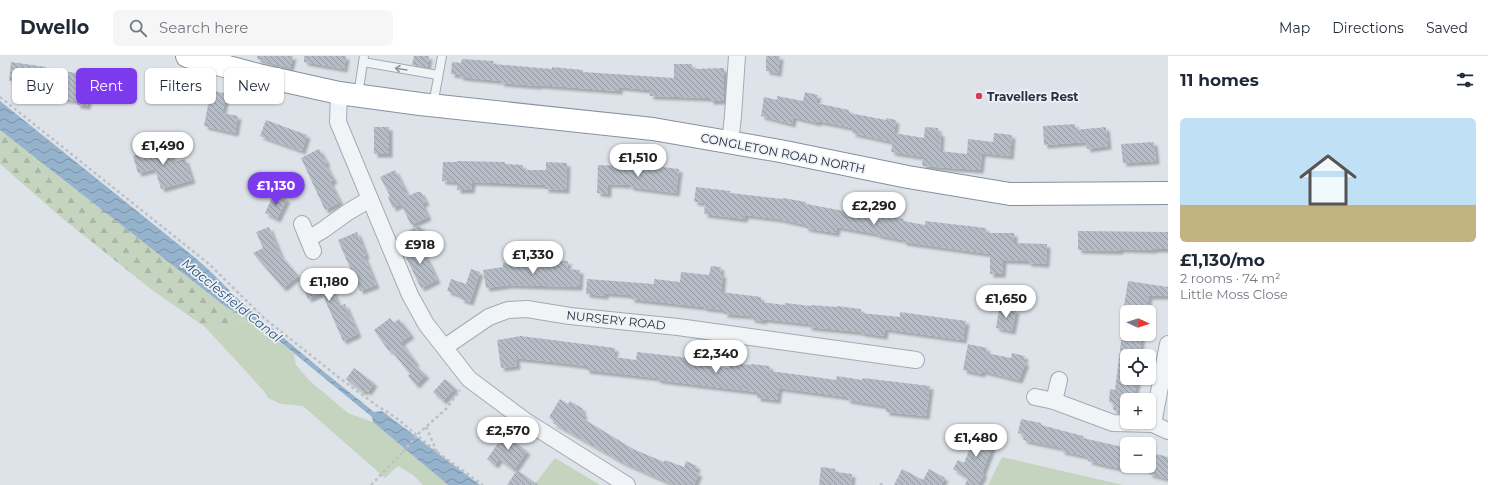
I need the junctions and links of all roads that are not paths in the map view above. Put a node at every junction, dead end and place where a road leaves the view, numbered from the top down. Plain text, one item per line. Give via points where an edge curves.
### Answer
1 (187, 56) edge
2 (442, 56) edge
3 (737, 56) edge
4 (364, 59) edge
5 (438, 75) junction
6 (348, 94) junction
7 (433, 106) junction
8 (730, 143) junction
9 (1168, 193) edge
10 (370, 199) junction
11 (302, 224) dead end
12 (1168, 344) edge
13 (445, 347) junction
14 (916, 360) dead end
15 (1059, 380) dead end
16 (1035, 397) dead end
17 (1054, 401) junction
18 (1156, 408) edge
19 (1120, 423) edge
20 (1156, 425) edge
21 (1168, 431) edge
22 (627, 485) edge

1 - 6 highway, CONGLETON ROAD NORTH via 258,75
2 - 5 lane
3 - 8 street
5 -> 4 lane
4 - 6 lane
5 - 7 lane
6 - 7 highway, CONGLETON ROAD NORTH
6 - 10 street via 338,122
7 - 8 highway, CONGLETON ROAD NORTH via 653,129
8 - 9 highway, CONGLETON ROAD NORTH via 1010,194
10 - 11 street via 323,230 311,245
10 - 13 street via 410,295 426,324
12 - 18 street
13 - 14 street, NURSERY ROAD via 489,317 508,310 527,309
13 - 22 street via 469,379 524,420
15 - 17 street
16 - 17 street
17 - 19 street via 1113,423
20 - 21 street

